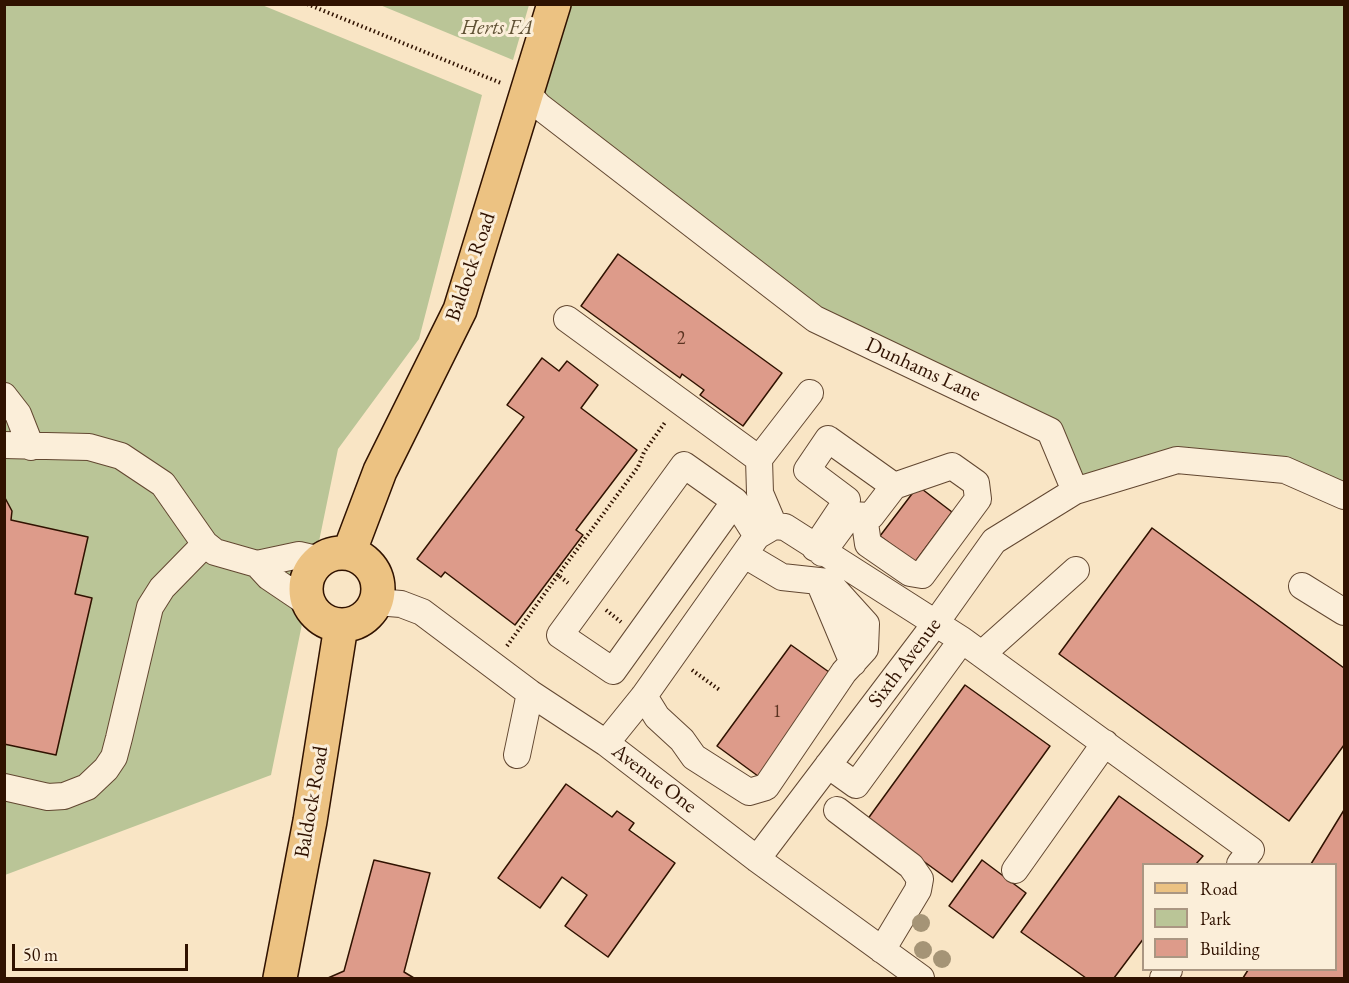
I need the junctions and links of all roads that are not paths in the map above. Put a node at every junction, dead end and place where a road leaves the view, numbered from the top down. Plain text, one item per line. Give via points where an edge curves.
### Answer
1 (554, 4) edge
2 (526, 93) junction
3 (567, 319) dead end
4 (810, 393) dead end
5 (4, 396) edge
6 (4, 446) edge
7 (31, 447) junction
8 (759, 459) junction
9 (894, 486) junction
10 (1074, 491) junction
11 (1344, 496) edge
12 (735, 501) junction
13 (864, 516) junction
14 (759, 539) junction
15 (205, 544) junction
16 (819, 550) junction
17 (335, 557) junction
18 (257, 564) junction
19 (1076, 570) dead end
20 (1302, 586) dead end
21 (376, 602) junction
22 (309, 604) junction
23 (1344, 612) edge
24 (935, 624) junction
25 (341, 626) junction
26 (972, 647) junction
27 (530, 693) junction
28 (644, 696) junction
29 (606, 743) junction
30 (1105, 743) junction
31 (517, 755) dead end
32 (828, 765) junction
33 (4, 787) edge
34 (837, 810) dead end
35 (757, 859) junction
36 (1241, 863) edge
37 (1015, 870) dead end
38 (882, 950) junction
39 (280, 978) edge
40 (921, 978) edge

1 - 2 main road, Baldock Road
2 - 10 street, Dunhams Lane via 815,319 1050,431
2 - 17 main road, Baldock Road via 460,310
3 - 8 street
4 - 8 street
5 - 7 street via 18,414
6 - 7 street
7 - 15 street via 89,447 134,462 163,484
8 - 14 street
9 - 13 street via 872,516
9 - 13 street via 952,466 976,483 978,499 922,575 910,573 868,544
9 - 16 street via 828,439 807,470 847,500
10 - 11 street via 1177,460 1285,470
10 - 24 street, Sixth Avenue via 994,541
12 - 12 street via 613,671 560,635 684,465
12 - 14 street
13 - 16 street via 850,515
14 - 16 street via 785,527
14 - 28 street
14 - 28 street via 782,577 819,581 853,663 766,787 750,792 694,757 657,717
15 - 18 street via 215,552
15 - 33 street via 162,588 150,607 114,757 106,769 87,787 64,796 48,797
16 - 24 street
17 - 18 street via 299,555
17 - 21 main road via 361,558 371,566 379,590
17 - 22 main road via 307,580
18 - 22 street
19 - 26 street
20 - 23 street
21 - 25 main road via 362,620
21 - 27 street, Avenue One via 402,604 422,612
22 - 25 main road via 316,615
24 - 26 street
24 - 32 street, Sixth Avenue
25 - 39 main road, Baldock Road
26 - 30 street
26 - 32 street via 856,785
27 - 29 street, Avenue One
27 - 31 street
28 - 29 street
29 - 35 street, Avenue One
30 - 36 street via 1251,850
30 - 37 street
32 - 35 street, Sixth Avenue
34 - 38 street via 911,866 920,879 918,891
35 - 38 street, Avenue One
38 - 40 street, Avenue One

